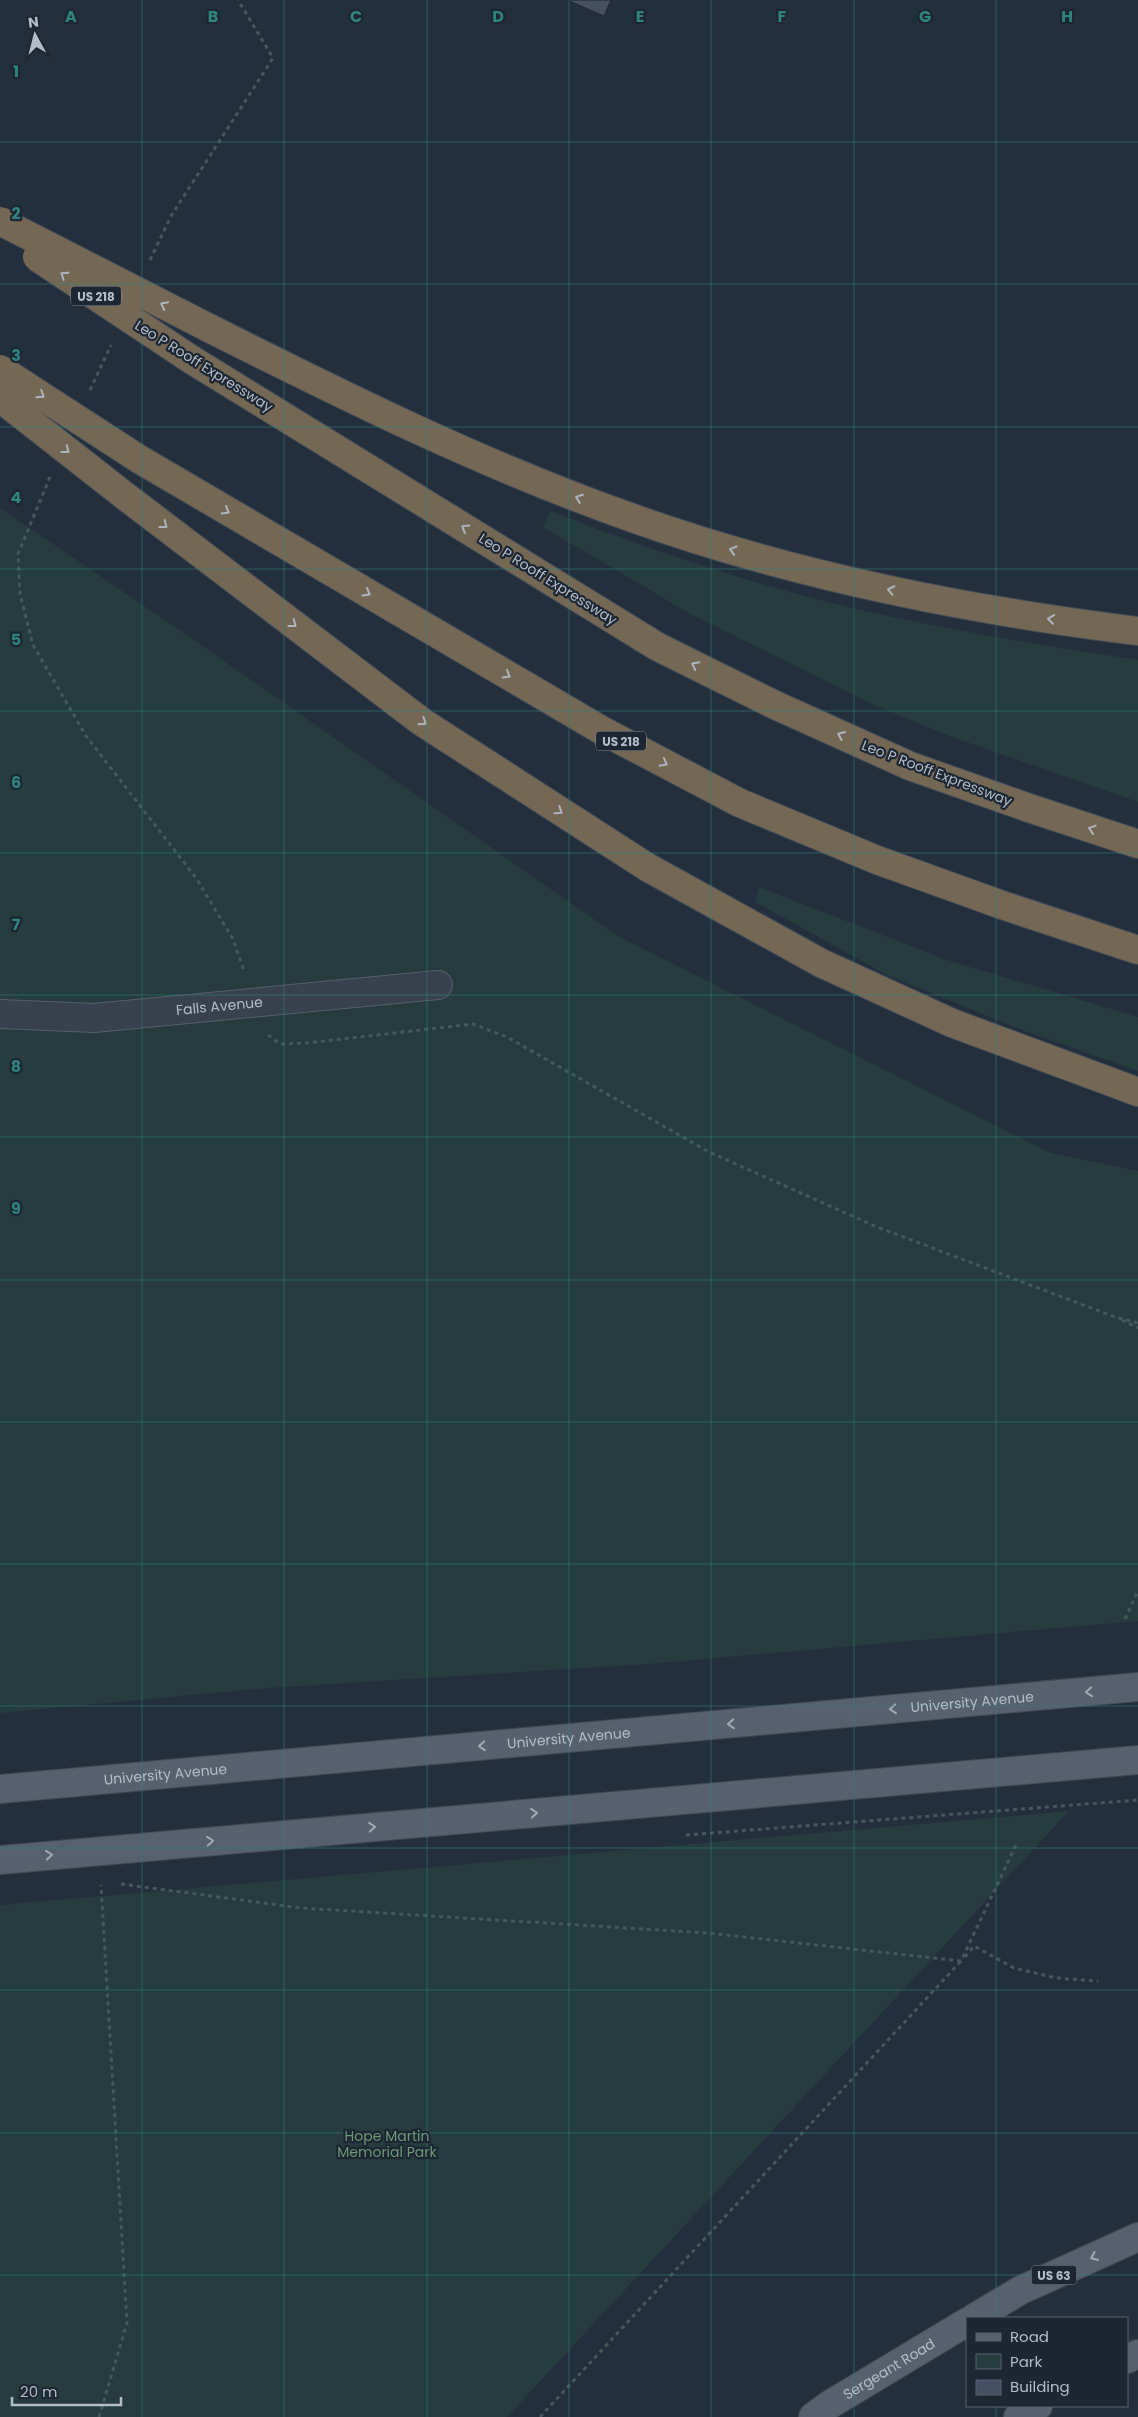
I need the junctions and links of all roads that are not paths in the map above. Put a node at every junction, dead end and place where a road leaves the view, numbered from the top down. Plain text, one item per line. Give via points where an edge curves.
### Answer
1 (0, 221) edge
2 (0, 232) edge
3 (0, 369) edge
4 (0, 398) edge
5 (1138, 631) edge
6 (1138, 844) edge
7 (1138, 950) edge
8 (438, 985) dead end
9 (0, 1014) edge
10 (1138, 1092) edge
11 (1138, 1687) edge
12 (1138, 1760) edge
13 (0, 1789) edge
14 (0, 1860) edge
15 (1138, 2237) edge
16 (976, 2317) edge
17 (966, 2323) edge
18 (1036, 2407) edge
19 (813, 2417) edge
20 (1018, 2417) edge

5 -> 1 highway, bridge via 990,610 874,586 763,559 628,517 498,466 279,364
6 -> 2 highway, Leo P Rooff Expressway / US 218, bridge via 910,766 775,705 658,646 192,360
3 -> 7 highway, US 218, bridge via 139,460 603,731 740,803 877,860
4 -> 10 highway, bridge via 422,722 647,867 839,971 952,1023
8 - 9 street, Falls Avenue via 94,1018
11 -> 13 main road, University Avenue
14 -> 12 main road
15 -> 16 main road, US 63 via 1021,2290
17 - 19 main road, Sergeant Road
18 - 20 main road

